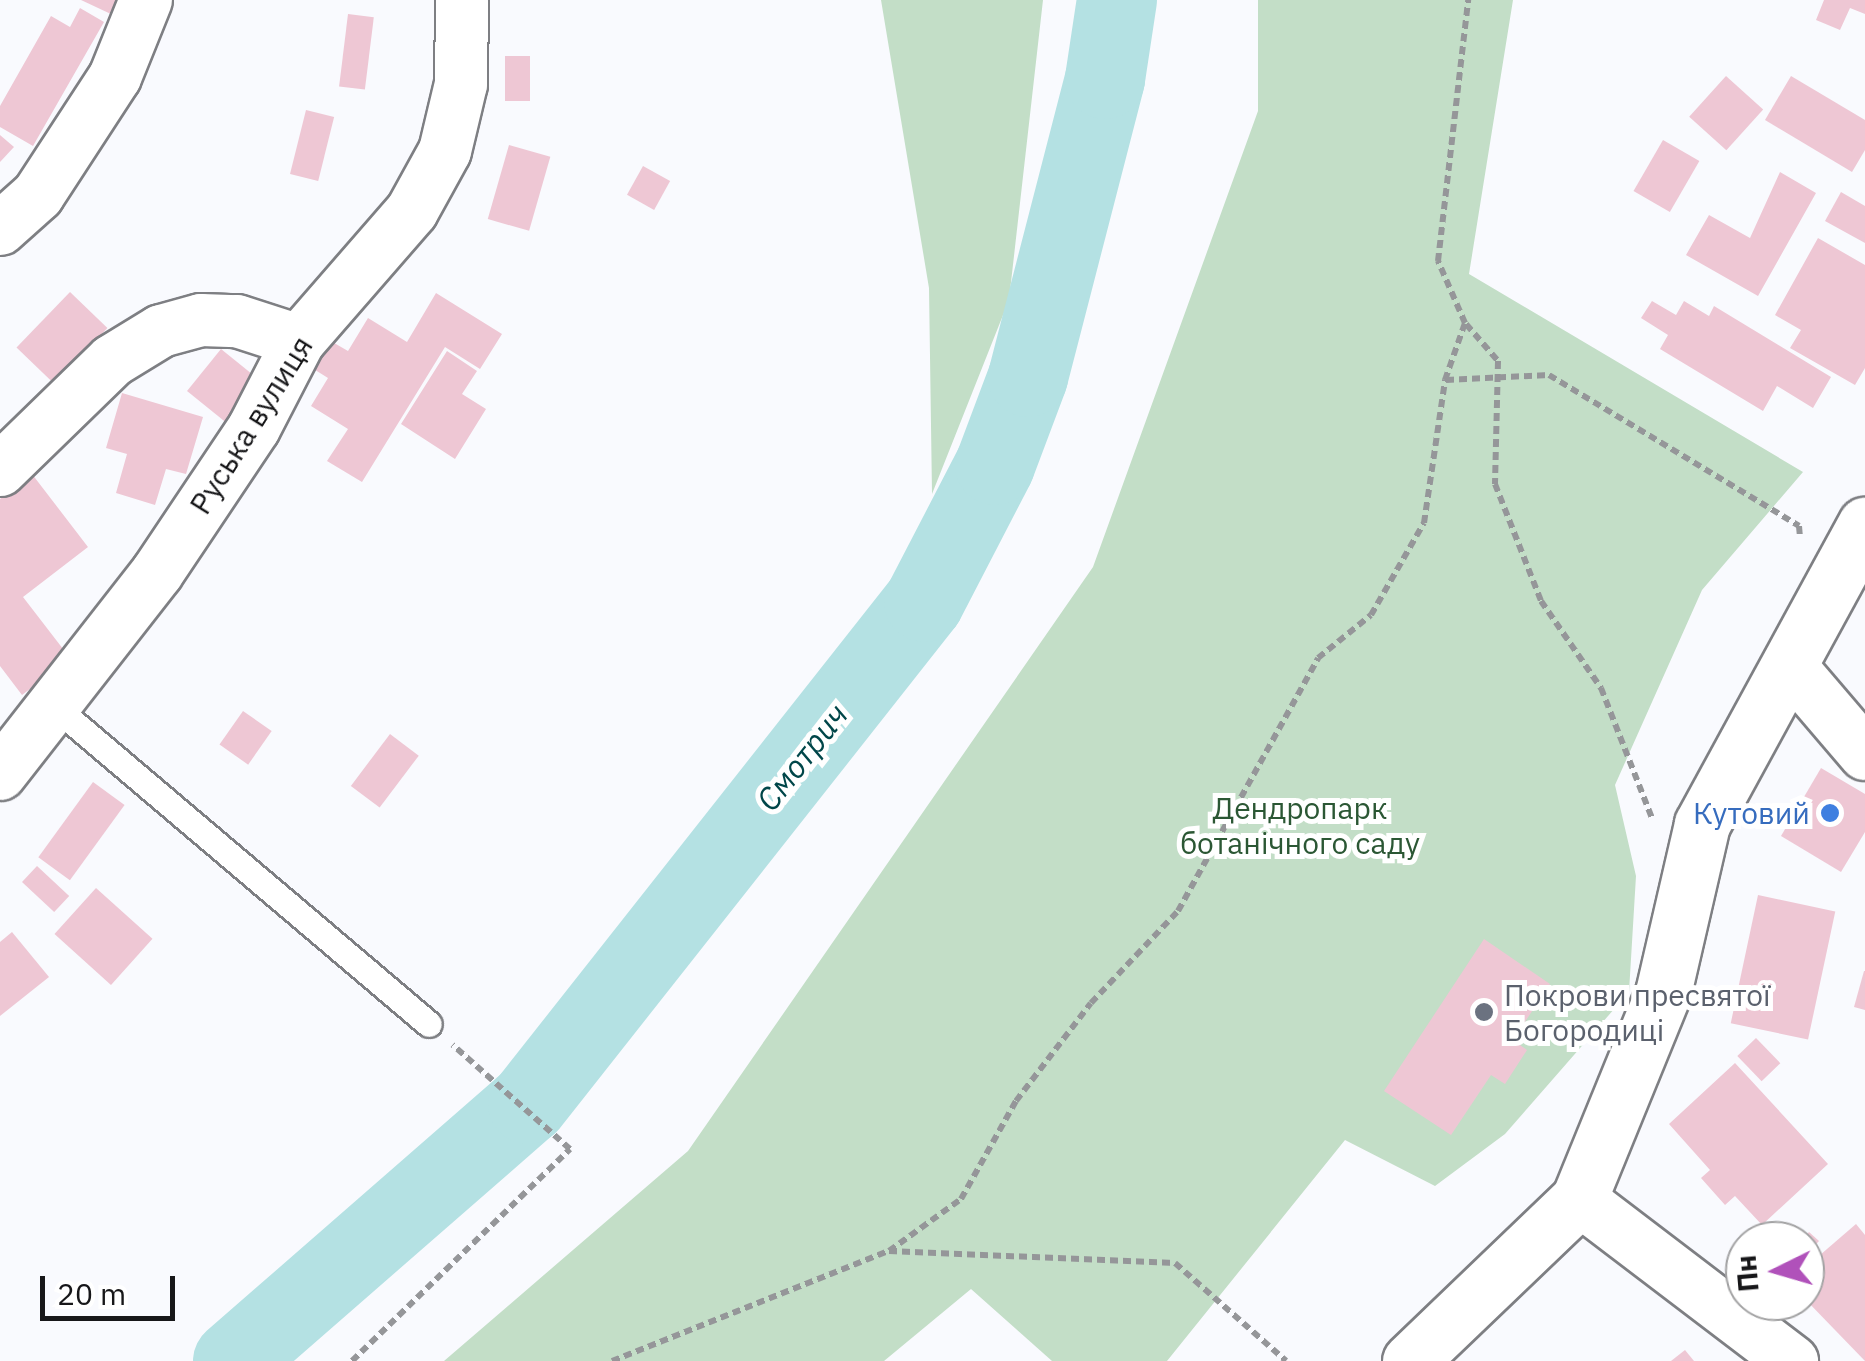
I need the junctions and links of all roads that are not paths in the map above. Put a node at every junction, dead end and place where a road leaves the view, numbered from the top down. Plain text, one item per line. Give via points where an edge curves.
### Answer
1 (146, 0) edge
2 (462, 0) edge
3 (0, 230) edge
4 (299, 342) junction
5 (0, 470) edge
6 (1865, 525) edge
7 (1788, 666) junction
8 (55, 706) junction
9 (1865, 754) edge
10 (0, 774) edge
11 (429, 1024) road end
12 (1579, 1198) junction
13 (1410, 1361) edge
14 (1792, 1361) edge

1 - 3 street via 115,77 38,195
2 - 4 street, Руська вулиця via 461,84 445,151 412,211
4 - 5 street via 237,321 201,320 161,332 112,361
4 - 8 street, Руська вулиця via 254,428 158,573
6 - 7 street
7 - 9 street
7 - 12 street via 1702,824 1663,993
8 - 10 street, Руська вулиця
8 - 11 lane
12 - 13 street
12 - 14 street

